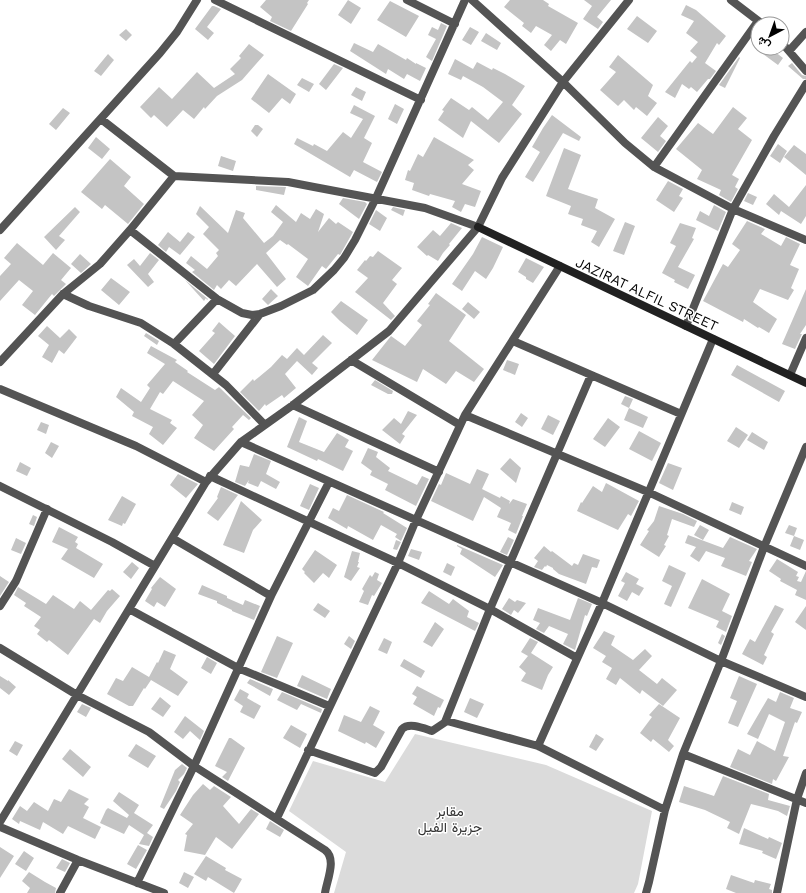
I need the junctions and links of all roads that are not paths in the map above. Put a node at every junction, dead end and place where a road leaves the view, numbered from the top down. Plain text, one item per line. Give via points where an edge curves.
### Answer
1 (197, 0) edge
2 (214, 0) edge
3 (407, 0) edge
4 (465, 0) edge
5 (472, 0) edge
6 (629, 0) edge
7 (731, 0) edge
8 (751, 16) edge
9 (454, 24) junction
10 (806, 32) edge
11 (750, 37) edge
12 (790, 50) edge
13 (790, 52) edge
14 (806, 71) edge
15 (563, 82) junction
16 (806, 84) edge
17 (421, 100) junction
18 (101, 119) junction
19 (654, 168) junction
20 (174, 176) junction
21 (376, 198) junction
22 (733, 209) junction
23 (478, 227) junction
24 (0, 230) edge
25 (130, 230) junction
26 (806, 240) edge
27 (560, 266) junction
28 (63, 294) junction
29 (217, 299) junction
30 (260, 314) junction
31 (686, 326) junction
32 (806, 338) edge
33 (713, 339) junction
34 (513, 341) junction
35 (174, 344) junction
36 (351, 360) junction
37 (0, 362) edge
38 (213, 374) junction
39 (592, 375) junction
40 (790, 375) junction
41 (806, 383) edge
42 (0, 390) edge
43 (293, 405) junction
44 (681, 414) junction
45 (465, 415) junction
46 (264, 424) junction
47 (460, 425) junction
48 (241, 442) junction
49 (806, 447) edge
50 (558, 453) junction
51 (439, 472) junction
52 (208, 479) junction
53 (329, 482) junction
54 (0, 486) edge
55 (648, 492) junction
56 (47, 509) junction
57 (416, 520) junction
58 (309, 521) junction
59 (172, 538) junction
60 (764, 547) junction
61 (510, 562) junction
62 (398, 563) junction
63 (155, 566) junction
64 (806, 566) edge
65 (271, 596) junction
66 (602, 603) junction
67 (0, 606) edge
68 (129, 609) junction
69 (490, 609) junction
70 (0, 648) edge
71 (577, 658) junction
72 (721, 661) junction
73 (238, 668) junction
74 (77, 695) junction
75 (806, 697) edge
76 (329, 706) junction
77 (445, 722) junction
78 (538, 746) junction
79 (308, 750) junction
80 (683, 754) junction
81 (194, 766) junction
82 (806, 773) edge
83 (797, 799) junction
84 (806, 803) edge
85 (665, 810) junction
86 (277, 818) junction
87 (0, 822) edge
88 (0, 827) edge
89 (78, 860) junction
90 (137, 883) junction
91 (159, 892) edge
92 (60, 893) edge
93 (325, 893) edge
94 (646, 893) edge
95 (777, 893) edge

1 - 18 street via 177,32
2 - 17 street
3 - 9 street
4 - 9 street
5 - 15 street
6 - 15 street
7 - 8 street
9 - 17 street
10 - 12 street
11 - 19 street
13 - 14 street
15 - 19 street via 625,144
15 - 23 street via 502,178
16 - 22 street
17 - 21 street
18 - 20 street
18 - 24 street
19 - 22 street
20 - 21 street via 288,182
20 - 25 street
21 - 23 street via 425,208
21 - 30 street via 344,258 330,275 313,290
22 - 26 street
22 - 31 street
23 - 27 street, JAZIRAT ALFIL STREET
23 - 36 street via 389,331
25 - 28 street via 100,264
25 - 29 street
27 - 31 street, JAZIRAT ALFIL STREET
27 - 34 street
28 - 35 street via 89,306 141,323
28 - 37 street
29 - 30 street via 242,313
29 - 35 street
30 - 38 street
31 - 33 street, JAZIRAT ALFIL STREET
32 - 40 street
33 - 40 street, JAZIRAT ALFIL STREET
33 - 44 street
34 - 39 street
34 - 45 street
35 - 38 street
36 - 43 street
36 - 47 street
38 - 46 street
39 - 44 street
39 - 50 street
40 - 41 street, JAZIRAT ALFIL STREET
42 - 52 street via 136,446
43 - 46 street
43 - 51 street
44 - 55 street
45 - 47 street
45 - 50 street
46 - 48 street
47 - 51 street
48 - 52 street
48 - 53 street
49 - 60 street
50 - 55 street
50 - 61 street
51 - 57 street
52 - 58 street
52 - 59 street
53 - 57 street
53 - 58 street
54 - 56 street
55 - 60 street
55 - 66 street
56 - 63 street
56 - 67 street via 16,581
57 - 61 street
57 - 62 street
58 - 62 street
58 - 65 street
59 - 63 street
59 - 65 street
60 - 64 street
60 - 72 street
61 - 66 street
61 - 69 street
62 - 69 street
62 - 76 street
63 - 68 street
65 - 73 street
66 - 71 street
66 - 72 street
68 - 73 street
68 - 74 street
69 - 71 street
69 - 77 street
70 - 74 street
71 - 78 street
72 - 75 street
72 - 80 street
73 - 76 street
73 - 81 street
74 - 81 street via 149,732
74 - 87 street
76 - 79 street
77 - 78 street
77 - 79 street via 432,731 410,725 404,726 381,767 374,773
78 - 85 street
79 - 86 street
80 - 83 street
80 - 85 street
81 - 86 street
81 - 90 street
82 - 83 street
83 - 84 street
83 - 95 street
85 - 94 street
86 - 93 street via 330,856 332,860
88 - 89 street
89 - 90 street
89 - 92 street
90 - 91 street

